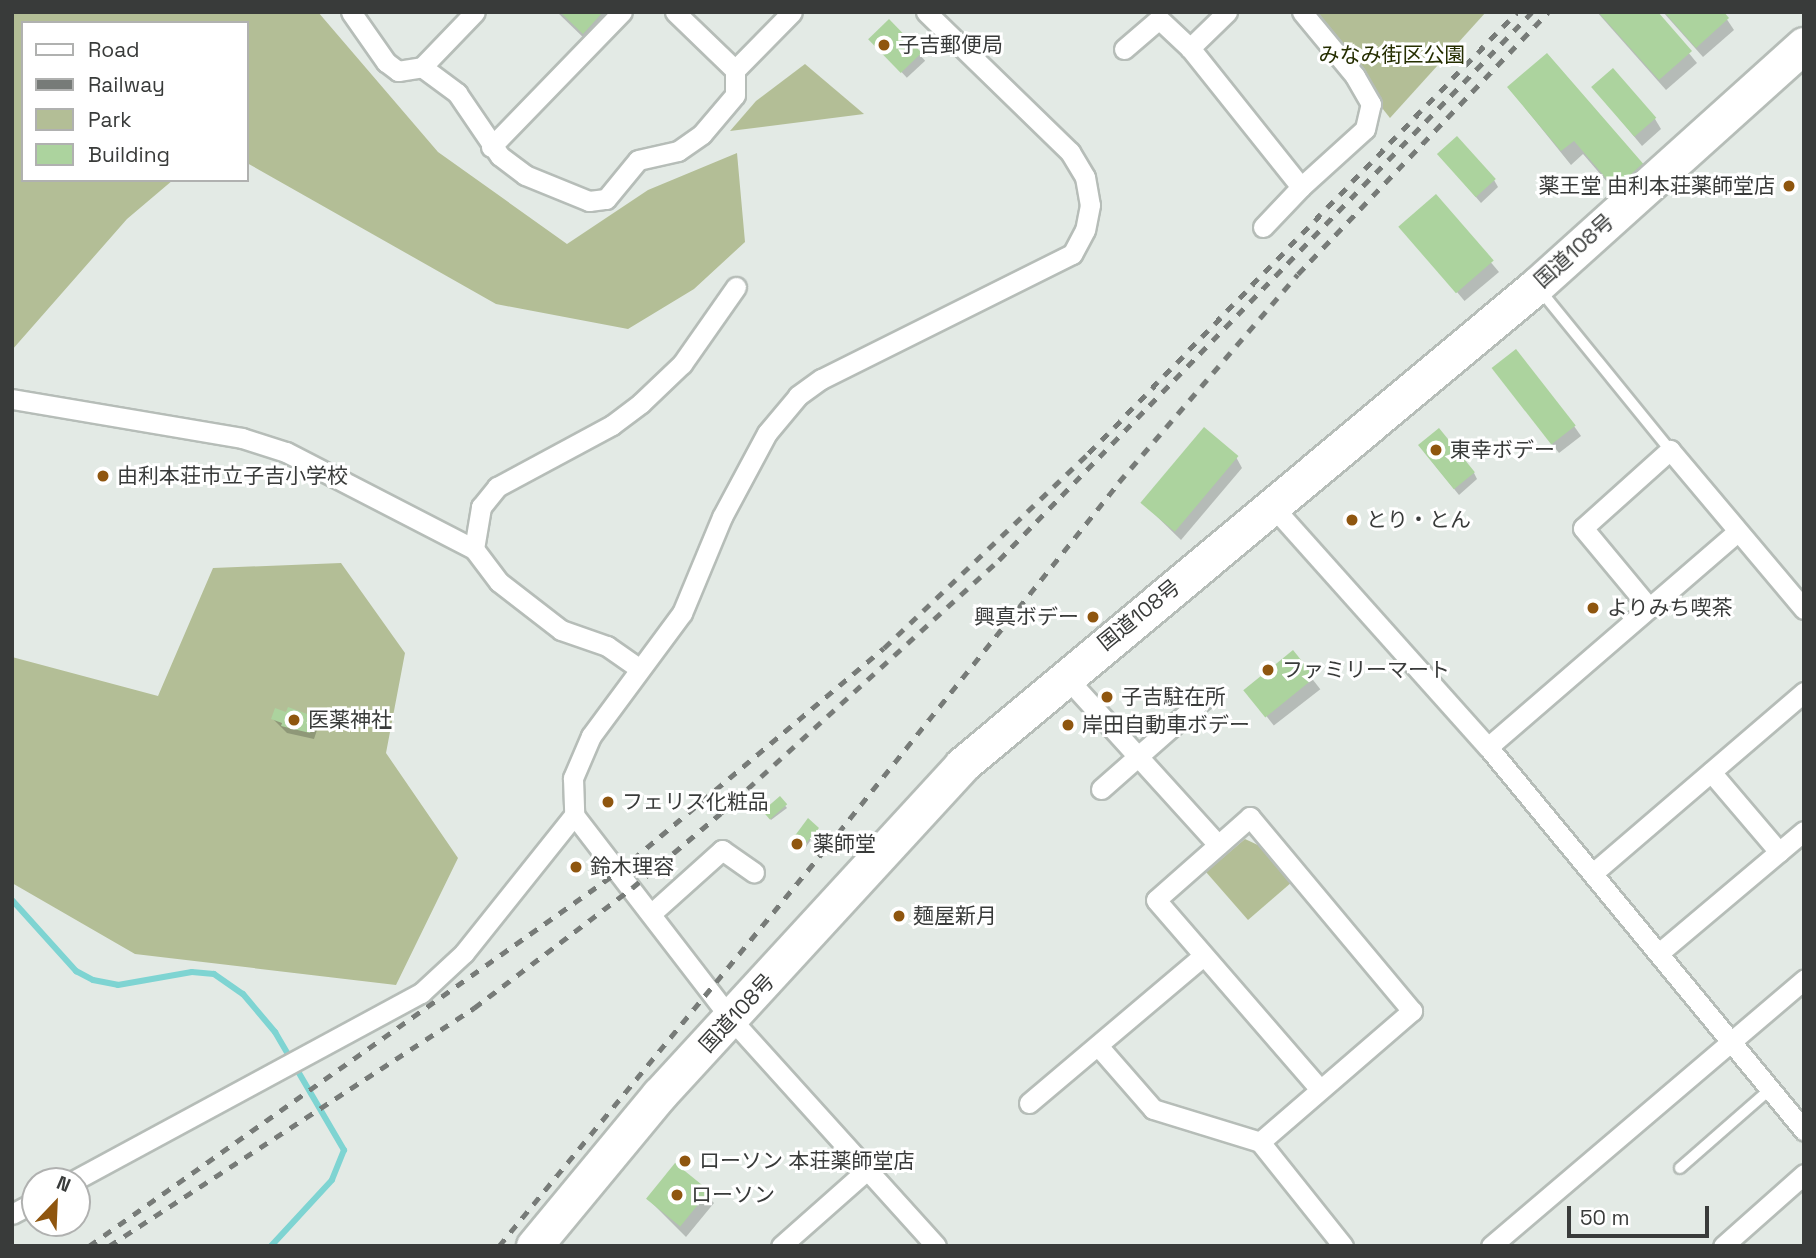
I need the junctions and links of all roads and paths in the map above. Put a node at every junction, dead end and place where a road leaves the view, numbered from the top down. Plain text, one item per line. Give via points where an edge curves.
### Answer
1 (351, 12) edge
2 (475, 12) edge
3 (622, 12) edge
4 (675, 12) edge
5 (792, 12) edge
6 (926, 12) edge
7 (1227, 12) edge
8 (1302, 12) edge
9 (1804, 45) edge
10 (1189, 48) junction
11 (1124, 49) dead end
12 (422, 67) junction
13 (735, 69) junction
14 (491, 148) junction
15 (1301, 187) junction
16 (1263, 227) dead end
17 (1536, 286) junction
18 (736, 287) dead end
19 (12, 400) edge
20 (1670, 450) junction
21 (1274, 508) junction
22 (1737, 532) junction
23 (474, 549) junction
24 (1647, 606) junction
25 (1804, 609) edge
26 (638, 668) junction
27 (1065, 676) junction
28 (1804, 692) edge
29 (1203, 699) dead end
30 (1488, 747) junction
31 (1137, 758) junction
32 (1711, 772) junction
33 (1101, 789) dead end
34 (574, 815) junction
35 (1804, 831) edge
36 (1218, 845) junction
37 (1779, 852) junction
38 (754, 872) dead end
39 (1593, 873) junction
40 (653, 912) junction
41 (1660, 953) junction
42 (1202, 957) junction
43 (1804, 980) edge
44 (732, 1020) junction
45 (1733, 1041) junction
46 (1099, 1047) junction
47 (1320, 1089) junction
48 (1769, 1090) junction
49 (1029, 1103) dead end
50 (1801, 1120) edge
51 (1260, 1142) junction
52 (1680, 1168) dead end
53 (868, 1169) junction
54 (91, 1171) edge
55 (1804, 1174) edge
56 (534, 1246) edge
57 (781, 1246) edge
58 (936, 1246) edge
59 (1343, 1246) edge
60 (1491, 1246) edge
61 (1723, 1246) edge

1 - 12 street via 386,62 398,71
2 - 12 street
3 - 14 street
4 - 13 street
5 - 13 street
6 - 26 street via 1070,152 1088,195 1085,230 1072,254 821,379 798,396 767,433 722,517 682,613
7 - 10 street
8 - 15 street via 1355,76 1371,104 1365,129
9 - 17 highway, 国道108号
10 - 11 street via 1159,19
10 - 15 street
12 - 14 street via 457,93
13 - 14 street via 735,95 702,134 678,151 638,159 606,199 589,201 525,176
15 - 16 street
17 - 20 lane
17 - 21 highway, 国道108号
18 - 23 street via 682,364 640,403 612,425 497,487 481,507
19 - 23 street via 242,438 286,452
20 - 22 street
20 - 24 street via 1583,528
21 - 27 highway, 国道108号
21 - 30 street
22 - 24 street
22 - 25 street
23 - 26 street via 499,582 561,630 607,646
24 - 30 street
26 - 34 street via 591,736 573,778
27 - 31 street
27 - 44 highway, 国道108号 via 962,765
28 - 32 street
29 - 31 street
30 - 39 street
31 - 33 street
31 - 36 street
32 - 37 street
32 - 39 street
34 - 40 street
34 - 54 street via 464,953 421,993
35 - 37 street
36 - 42 street via 1156,900
36 - 47 street via 1250,817 1412,1011
37 - 41 street
38 - 40 street via 722,850
39 - 41 street
40 - 44 street
41 - 45 street
42 - 46 street
42 - 47 street
43 - 45 street
44 - 53 street
44 - 56 highway, 国道108号 via 659,1095
45 - 48 street
45 - 60 street
46 - 49 street
46 - 51 street via 1153,1108
47 - 51 street
48 - 50 street
48 - 52 lane
51 - 59 street
53 - 57 street
53 - 58 street
55 - 61 street

